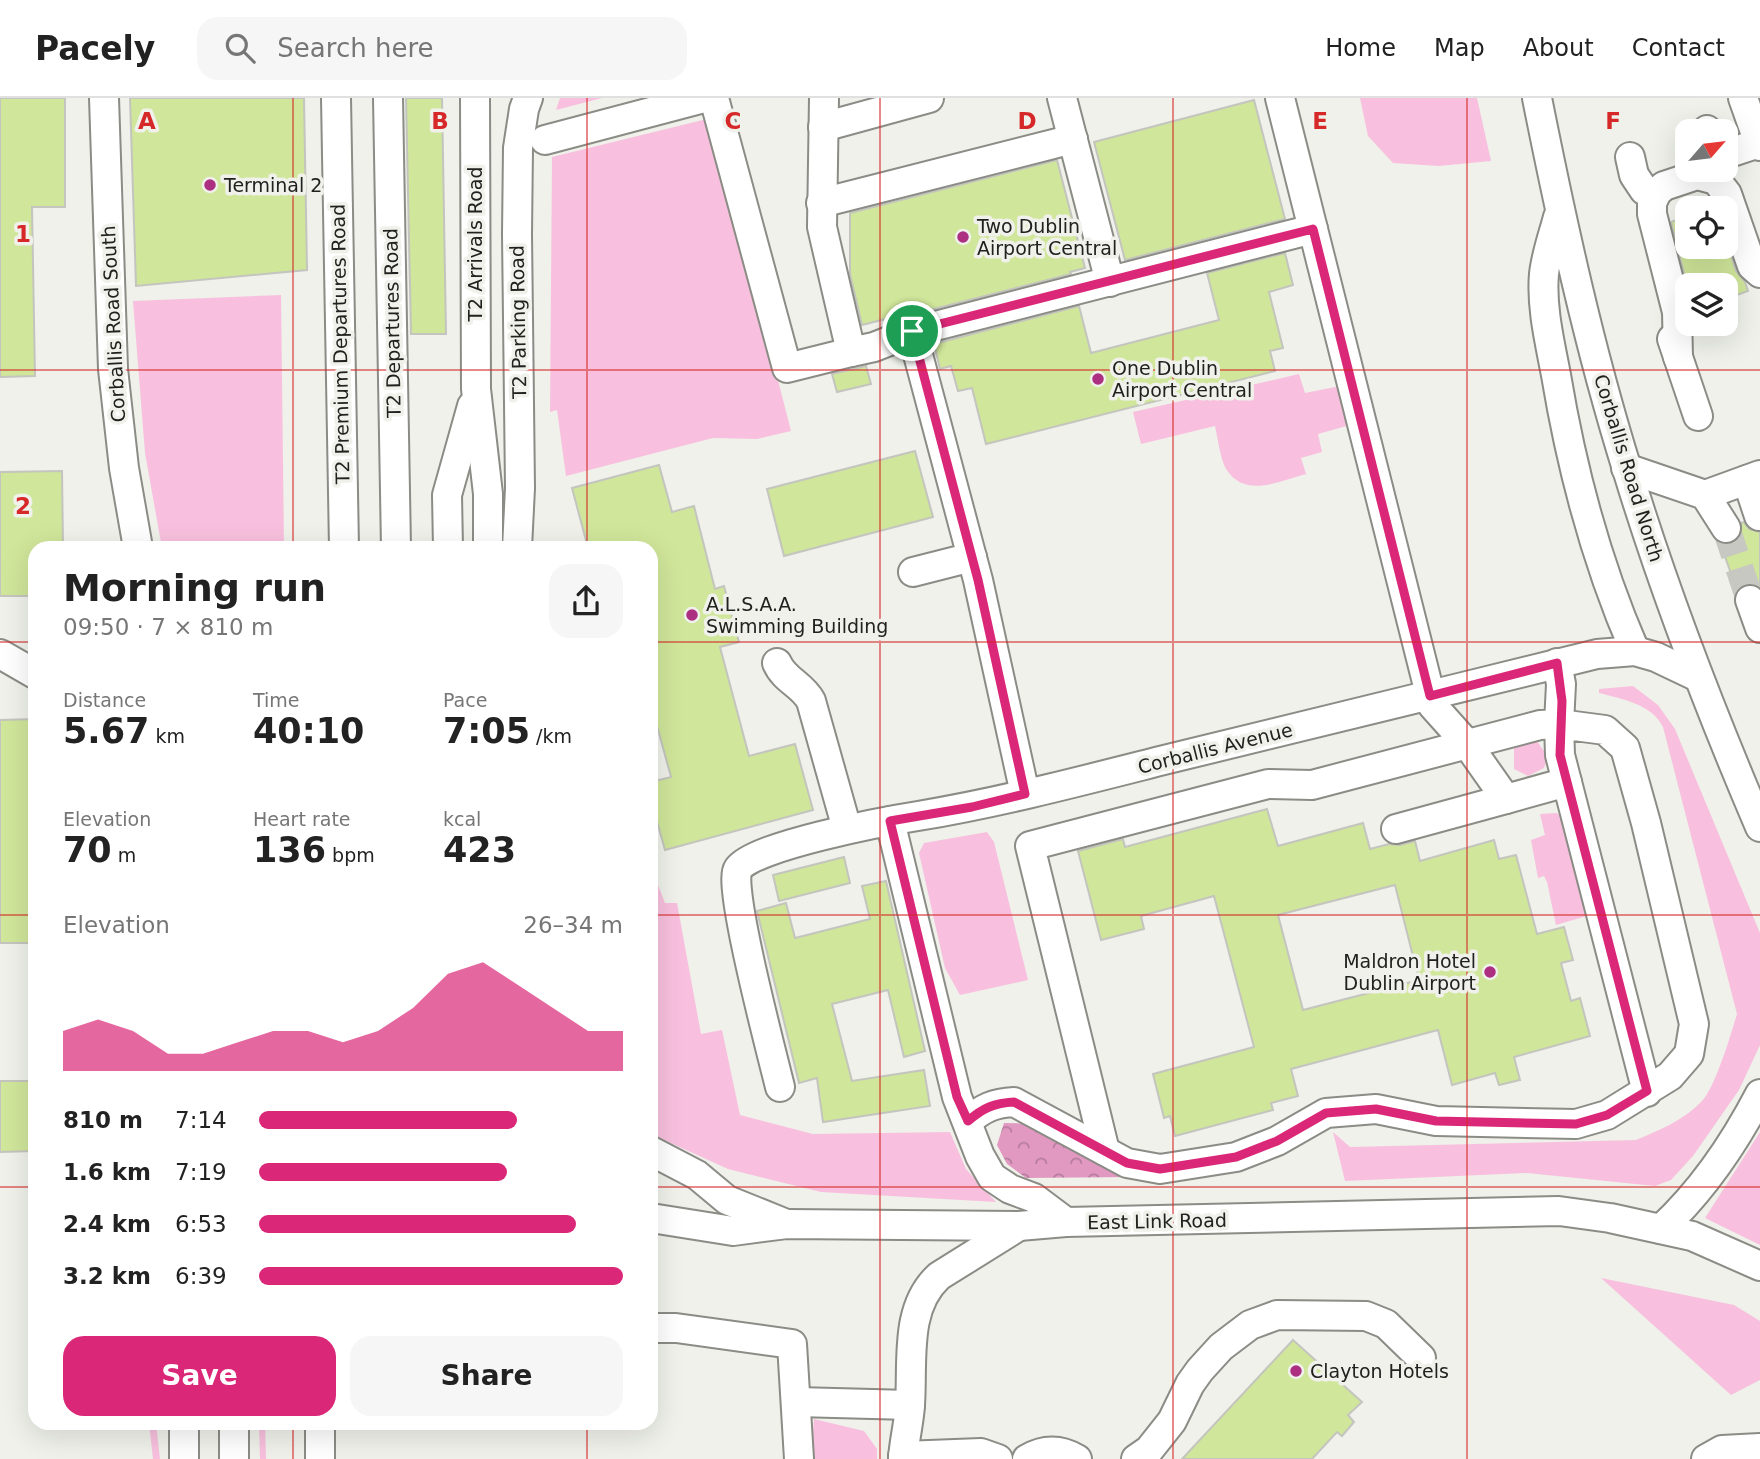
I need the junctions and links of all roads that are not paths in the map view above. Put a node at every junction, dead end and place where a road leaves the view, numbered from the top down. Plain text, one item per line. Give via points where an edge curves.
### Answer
1 (104, 98) edge
2 (336, 98) edge
3 (388, 98) edge
4 (475, 98) edge
5 (528, 98) edge
6 (704, 98) edge
7 (714, 98) edge
8 (824, 98) edge
9 (929, 98) edge
10 (1062, 98) edge
11 (1280, 98) edge
12 (1536, 98) edge
13 (1743, 98) edge
14 (823, 127) junction
15 (1073, 139) junction
16 (545, 140) dead end
17 (1759, 145) edge
18 (1738, 151) edge
19 (1630, 157) dead end
20 (1675, 172) edge
21 (1735, 182) edge
22 (1644, 190) junction
23 (821, 203) junction
24 (1560, 210) junction
25 (1313, 229) junction
26 (1760, 259) edge
27 (1760, 273) edge
28 (1110, 282) junction
29 (912, 331) junction
30 (863, 349) junction
31 (1678, 357) junction
32 (476, 389) junction
33 (1698, 416) dead end
34 (1626, 468) junction
35 (1735, 484) edge
36 (1742, 522) edge
37 (137, 541) edge
38 (344, 541) edge
39 (396, 541) edge
40 (448, 541) edge
41 (488, 541) edge
42 (517, 541) edge
43 (972, 557) junction
44 (913, 572) dead end
45 (1635, 651) junction
46 (0, 654) edge
47 (777, 663) dead end
48 (1557, 663) junction
49 (28, 670) edge
50 (1698, 677) junction
51 (1430, 696) junction
52 (1559, 724) junction
53 (1468, 745) junction
54 (1567, 782) junction
55 (1025, 794) junction
56 (1506, 799) junction
57 (890, 821) junction
58 (1760, 828) edge
59 (1396, 829) dead end
60 (847, 830) junction
61 (780, 1087) dead end
62 (1647, 1091) junction
63 (1760, 1094) edge
64 (968, 1121) junction
65 (1105, 1151) junction
66 (658, 1155) edge
67 (658, 1175) edge
68 (727, 1200) junction
69 (658, 1220) edge
70 (1066, 1223) junction
71 (787, 1224) junction
72 (1019, 1226) junction
73 (1661, 1229) junction
74 (1760, 1266) edge
75 (658, 1328) edge
76 (1422, 1358) dead end
77 (797, 1402) junction
78 (910, 1405) junction
79 (184, 1430) edge
80 (234, 1430) edge
81 (320, 1430) edge
82 (1760, 1448) edge
83 (903, 1457) edge
84 (184, 1459) edge
85 (234, 1459) edge
86 (320, 1459) edge
87 (799, 1459) edge
88 (998, 1459) edge
89 (1027, 1459) edge
90 (1077, 1459) edge
91 (1136, 1459) edge
92 (1706, 1459) edge

1 - 37 street, Corballis Road South via 113,369
2 - 38 street, T2 Premium Departures Road
3 - 39 street, T2 Departures Road
4 - 32 street, T2 Arrivals Road
5 - 42 street, T2 Parking Road via 518,160
6 - 16 street
7 - 30 street via 787,368
8 - 14 street
9 - 14 street
10 - 15 street
11 - 25 street
12 - 24 street, Corballis Road North
13 - 17 street
14 - 23 street
15 - 23 street
15 - 28 street
17 - 18 street
19 - 22 street
20 - 22 street
21 - 26 street
22 - 31 street via 1640,211
23 - 30 street via 822,228
24 - 34 street, Corballis Road North
24 - 45 street via 1544,273 1556,377 1591,534
25 - 28 street
25 - 51 street via 1404,535
27 - 31 street via 1752,267 1727,194 1716,180 1697,175 1657,192 1652,214 1677,312
28 - 29 street
29 - 30 street
29 - 43 street
31 - 33 street
32 - 40 street, T2 Arrivals Road via 447,495
32 - 41 street, T2 Arrivals Road via 488,494
34 - 35 street
34 - 50 street, Corballis Road North
35 - 36 street
35 - 36 street
43 - 44 street
43 - 55 street
45 - 48 street, Corballis Avenue
45 - 50 street, Corballis Avenue
46 - 49 street
47 - 60 street via 786,678 805,689 811,701
48 - 51 street, Corballis Avenue
48 - 52 street
50 - 58 street, Corballis Road North
51 - 53 street via 1433,706
51 - 55 street, Corballis Avenue
52 - 53 street
52 - 54 street
52 - 62 street via 1605,730 1625,748 1671,923 1694,1024 1689,1054 1670,1076
53 - 56 street
53 - 65 street via 1312,785 1268,784 1030,846
54 - 56 street
54 - 62 street
55 - 57 street, Corballis Avenue
56 - 59 street
57 - 60 street, Corballis Avenue
57 - 64 street via 957,1097
60 - 61 street, Corballis Avenue via 754,858 735,874 740,916
62 - 65 street via 1607,1115 1576,1124 1436,1121 1376,1109 1326,1113 1277,1141 1236,1157 1160,1169 1127,1163
63 - 73 street via 1702,1185
64 - 65 street via 994,1103 1014,1102
64 - 70 street via 992,1177 1034,1198
66 - 68 street via 697,1175
67 - 68 street
68 - 71 street
69 - 71 street, East Link Road via 733,1231
70 - 72 street, East Link Road
70 - 73 street, East Link Road via 1559,1211
71 - 72 street, East Link Road
72 - 78 street via 929,1285 918,1306 914,1330
73 - 74 street, East Link Road via 1692,1236
75 - 77 street via 792,1344
76 - 91 street via 1386,1324 1366,1316 1278,1315 1250,1325 1221,1347 1199,1370 1172,1420
77 - 78 street
77 - 87 street
78 - 83 street
79 - 84 street
80 - 85 street
81 - 86 street
82 - 92 street via 1722,1450
83 - 88 street via 981,1453
89 - 90 street via 1055,1451

